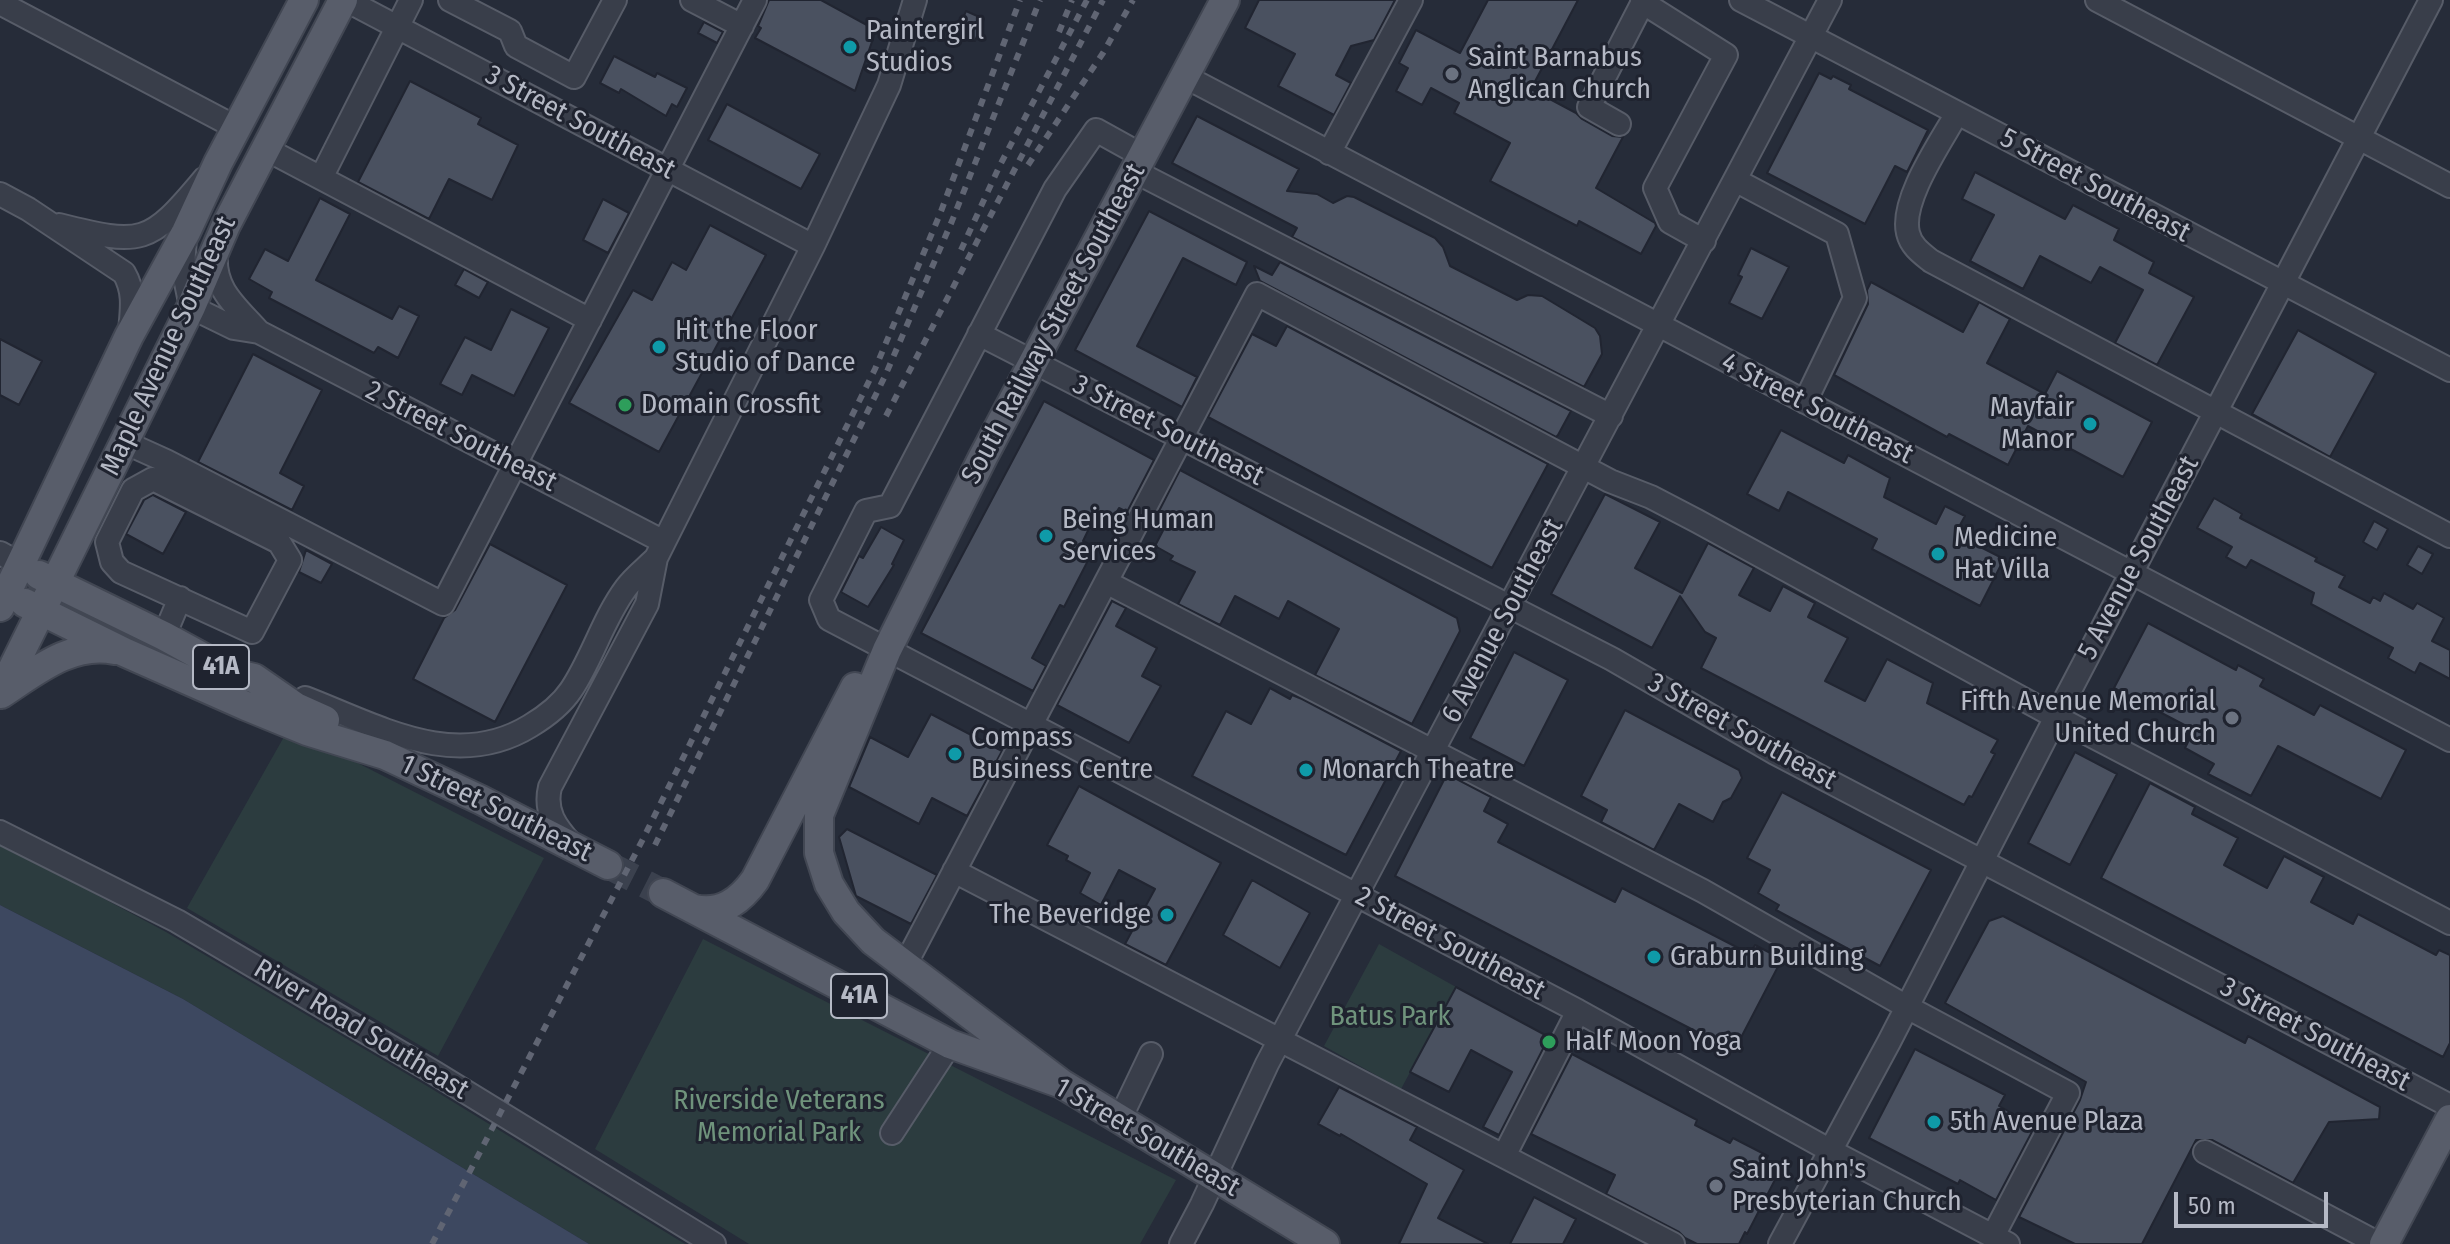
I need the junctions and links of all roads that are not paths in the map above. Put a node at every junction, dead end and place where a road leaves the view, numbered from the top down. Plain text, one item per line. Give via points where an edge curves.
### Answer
1 (304, 0) edge
2 (344, 0) edge
3 (411, 0) edge
4 (450, 0) edge
5 (615, 0) edge
6 (692, 0) edge
7 (755, 0) edge
8 (915, 0) edge
9 (1225, 0) edge
10 (1411, 0) edge
11 (1741, 0) edge
12 (1830, 0) edge
13 (2097, 0) edge
14 (2431, 0) edge
15 (2443, 0) edge
16 (1643, 1) edge
17 (0, 3) edge
18 (2450, 4) edge
19 (742, 26) junction
20 (398, 28) junction
21 (1811, 37) junction
22 (516, 46) junction
23 (1184, 76) junction
24 (498, 80) junction
25 (1957, 113) junction
26 (1619, 124) dead end
27 (237, 128) junction
28 (2359, 137) junction
29 (266, 149) junction
30 (1329, 153) junction
31 (218, 163) junction
32 (1138, 163) junction
33 (668, 169) junction
34 (321, 178) junction
35 (1735, 180) junction
36 (2450, 186) edge
37 (0, 194) edge
38 (50, 223) junction
39 (226, 225) junction
40 (186, 232) junction
41 (1704, 241) junction
42 (813, 246) junction
43 (2284, 283) junction
44 (191, 307) junction
45 (590, 320) junction
46 (1658, 326) junction
47 (259, 332) junction
48 (979, 334) junction
49 (129, 336) junction
50 (1033, 361) junction
51 (2450, 370) edge
52 (1805, 402) junction
53 (2216, 413) junction
54 (1611, 416) junction
55 (1181, 438) junction
56 (124, 442) junction
57 (515, 465) junction
58 (1585, 467) junction
59 (2450, 536) edge
60 (660, 550) junction
61 (10, 559) edge
62 (2132, 573) junction
63 (1106, 582) junction
64 (55, 583) junction
65 (2, 596) edge
66 (180, 598) junction
67 (1510, 607) junction
68 (41, 612) junction
69 (164, 636) junction
70 (887, 650) junction
71 (124, 652) junction
72 (254, 678) junction
73 (0, 694) edge
74 (2056, 717) junction
75 (1031, 725) junction
76 (2450, 740) edge
77 (1433, 751) junction
78 (385, 755) junction
79 (0, 832) edge
80 (573, 846) junction
81 (1981, 862) junction
82 (608, 865) tunnel mouth
83 (954, 871) junction
84 (663, 893) tunnel mouth
85 (1357, 895) junction
86 (693, 909) junction
87 (2450, 923) edge
88 (905, 965) junction
89 (1907, 1007) junction
90 (1578, 1011) junction
91 (1279, 1040) junction
92 (950, 1044) junction
93 (1151, 1054) dead end
94 (1062, 1084) junction
95 (2450, 1106) edge
96 (2450, 1119) edge
97 (1119, 1121) junction
98 (892, 1133) dead end
99 (1831, 1151) junction
100 (2205, 1152) dead end
101 (1504, 1156) junction
102 (1214, 1175) junction
103 (2001, 1240) edge
104 (714, 1244) edge
105 (1181, 1244) edge
106 (1325, 1244) edge
107 (1673, 1244) edge
108 (1780, 1244) edge
109 (2382, 1244) edge

1 - 27 main road, Maple Avenue Southeast / 41A
2 - 20 street, 3 Street Southeast
2 - 29 main road, Maple Avenue Southeast
3 - 20 street
4 - 22 street via 510,31
5 - 22 street via 574,77
6 - 19 street
7 - 19 street
8 - 42 street via 889,85
9 - 23 main road, South Railway Street Southeast
10 - 30 street
11 - 21 street, 5 Street Southeast
12 - 21 street, 6 Avenue Southeast
13 - 28 street
14 - 28 street, 5 Avenue Southeast
15 - 18 street
16 - 26 street via 1589,107
16 - 41 street via 1726,55 1655,188 1670,222
17 - 27 street
19 - 33 street
20 - 24 street, 3 Street Southeast
20 - 34 street
21 - 25 street, 5 Street Southeast
21 - 35 street, 6 Avenue Southeast
22 - 24 street
23 - 30 street, 4 Street Southeast
23 - 32 main road, South Railway Street Southeast
24 - 33 street, 3 Street Southeast
25 - 43 street, 5 Street Southeast
25 - 53 street via 1912,196 1906,216 1915,248
27 - 31 main road, Maple Avenue Southeast / 41A
28 - 36 street
28 - 43 street, 5 Avenue Southeast
29 - 34 street
29 - 39 main road, Maple Avenue Southeast
30 - 46 street, 4 Street Southeast
31 - 38 street via 168,220 138,237 115,238
31 - 40 main road, Maple Avenue Southeast / 41A
32 - 48 street via 1096,130 1055,189
32 - 50 main road, South Railway Street Southeast
32 - 54 street
33 - 42 street, 3 Street Southeast
33 - 45 street
34 - 45 street
35 - 41 street, 6 Avenue Southeast
35 - 52 street via 1837,234 1855,298
37 - 38 street
38 - 49 street via 124,273 133,294
39 - 44 main road, Maple Avenue Southeast
39 - 47 street, 2 Street Southeast via 216,251 220,288
40 - 44 street via 183,268
40 - 49 main road, Maple Avenue Southeast / 41A
41 - 46 street, 6 Avenue Southeast
42 - 60 street
43 - 51 street, 5 Street Southeast
43 - 53 street, 5 Avenue Southeast
44 - 47 street, 2 Street Southeast via 234,328
44 - 56 main road, Maple Avenue Southeast
45 - 57 street
46 - 52 street, 4 Street Southeast
46 - 54 street, 6 Avenue Southeast
47 - 57 street, 2 Street Southeast
48 - 50 street, 3 Street Southeast
48 - 70 street, 2 Street Southeast via 890,506 866,511 821,600 829,619
49 - 61 main road, Maple Avenue Southeast / 41A
50 - 55 street, 3 Street Southeast
50 - 70 main road, South Railway Street Southeast
52 - 62 street, 4 Street Southeast
53 - 59 street
53 - 62 street, 5 Avenue Southeast
54 - 58 street, 6 Avenue Southeast
55 - 58 street via 1257,294
55 - 63 street
55 - 67 street, 3 Street Southeast
56 - 57 street via 443,604
56 - 64 main road, Maple Avenue Southeast
57 - 60 street, 2 Street Southeast
58 - 67 street, 6 Avenue Southeast
58 - 74 street via 1697,521
60 - 72 street via 626,588 569,693 538,721 503,740 460,748 419,742
60 - 80 street via 647,604 550,787 550,817
61 - 64 main road, 1 Street Southeast / 41A
61 - 65 main road, Maple Avenue Southeast / 41A
62 - 74 street, 5 Avenue Southeast
62 - 76 street, 4 Street Southeast
63 - 75 street
63 - 77 street
64 - 68 main road, Maple Avenue Southeast
64 - 69 main road, 1 Street Southeast / 41A
65 - 68 main road, 1 Street Southeast / 41A
66 - 66 street via 121,572 107,542 133,490 153,479 279,542 290,560 252,632
66 - 69 street
67 - 77 street, 6 Avenue Southeast
67 - 81 street, 3 Street Southeast
68 - 71 main road, 1 Street Southeast / 41A
68 - 73 main road, Maple Avenue Southeast
69 - 72 main road, 1 Street Southeast / 41A via 232,673
70 - 75 street, 2 Street Southeast
70 - 86 main road, South Railway Street Southeast via 854,688 746,893 725,907
70 - 88 main road, South Railway Street Southeast via 819,815 819,853 846,912
71 - 73 main road via 99,647 59,657
71 - 78 main road, 1 Street Southeast / 41A via 307,731
72 - 78 main road, 1 Street Southeast / 41A
74 - 81 street, 5 Avenue Southeast
74 - 87 street
75 - 83 street
75 - 85 street, 2 Street Southeast
77 - 85 street, 6 Avenue Southeast
77 - 89 street via 1703,891
78 - 80 main road, 1 Street Southeast / 41A
79 - 104 street, River Road Southeast via 177,921
80 - 82 main road, 1 Street Southeast / 41A
81 - 89 street, 5 Avenue Southeast
81 - 95 street, 3 Street Southeast
83 - 88 street
83 - 91 street
84 - 86 main road, 1 Street Southeast / 41A
85 - 90 street, 2 Street Southeast
85 - 91 street, 6 Avenue Southeast
86 - 92 main road, 1 Street Southeast / 41A
88 - 94 main road, South Railway Street Southeast
89 - 99 street, 5 Avenue Southeast
89 - 103 street via 2068,1093
90 - 99 street, 2 Street Southeast
90 - 101 street
91 - 101 street
91 - 102 street, 6 Avenue Southeast
92 - 94 main road, 1 Street Southeast / 41A
92 - 98 street
93 - 97 street
94 - 97 main road, 1 Street Southeast / 41A
96 - 109 main road
97 - 102 main road, 1 Street Southeast / 41A
99 - 103 street, 2 Street Southeast
99 - 108 street, 5 Avenue Southeast
100 - 109 street
101 - 107 street
102 - 105 street, 6 Avenue Southeast
102 - 106 main road, 1 Street Southeast / 41A

